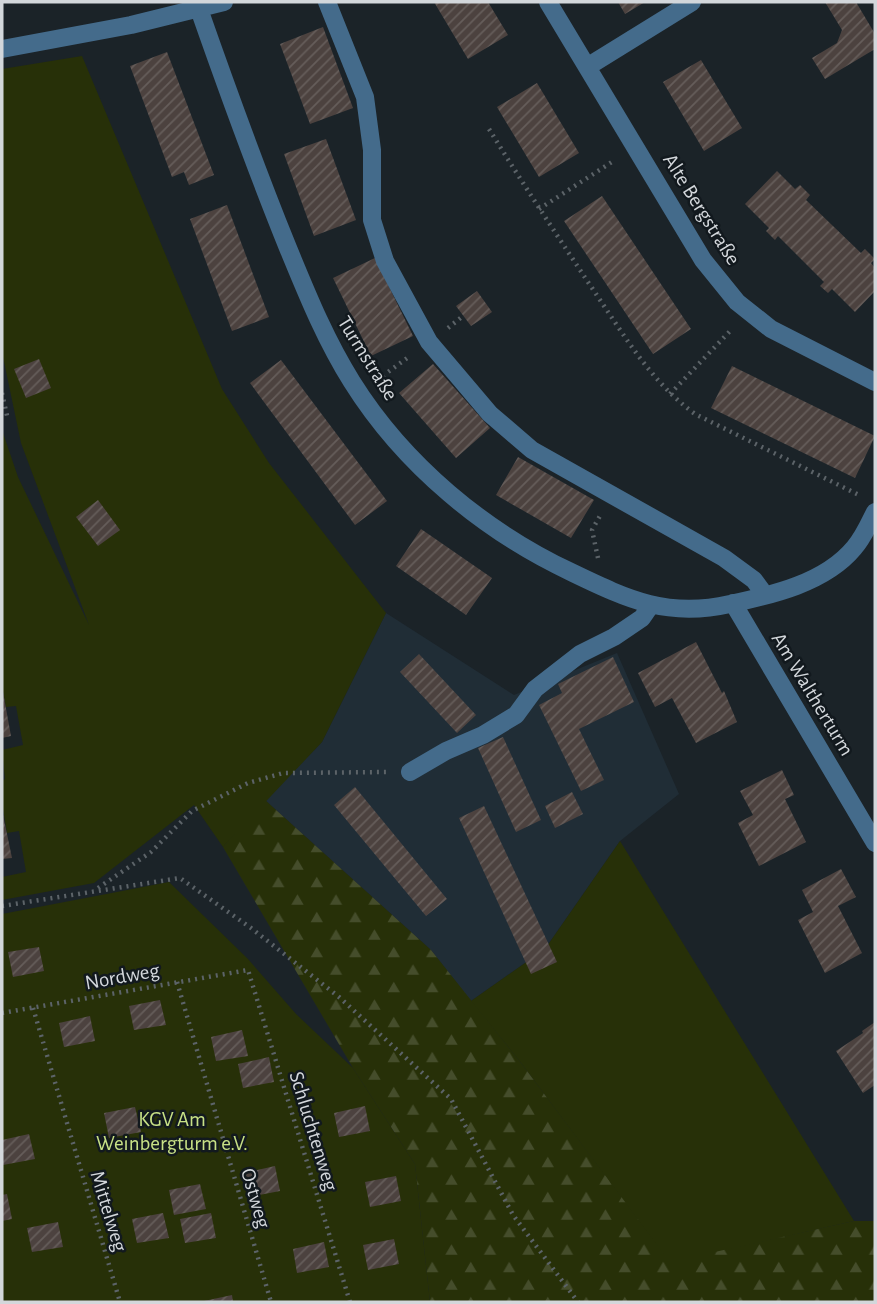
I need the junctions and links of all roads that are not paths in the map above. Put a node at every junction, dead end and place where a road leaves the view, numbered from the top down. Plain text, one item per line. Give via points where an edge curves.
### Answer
1 (224, 2) edge
2 (327, 2) edge
3 (548, 2) edge
4 (692, 2) edge
5 (198, 9) junction
6 (2, 50) edge
7 (587, 67) junction
8 (875, 382) edge
9 (875, 512) edge
10 (765, 595) junction
11 (733, 603) junction
12 (651, 605) junction
13 (410, 772) road end
14 (875, 844) edge

1 - 5 street
2 - 10 street via 365,97 372,150 372,220 385,261 429,342 512,435 724,558 754,580
3 - 7 street, Alte Bergstraße
4 - 7 street
5 - 6 street
5 - 12 street, Turmstraße via 255,167 317,317 372,411 459,502 541,558
7 - 8 street, Alte Bergstraße via 703,260 737,302 771,329
9 - 10 street, Turmstraße via 854,549 834,566 805,583
10 - 11 street, Turmstraße
11 - 12 street, Turmstraße via 675,610
11 - 14 street, Am Waltherturm
12 - 13 street via 642,618 580,654 535,689 516,715

